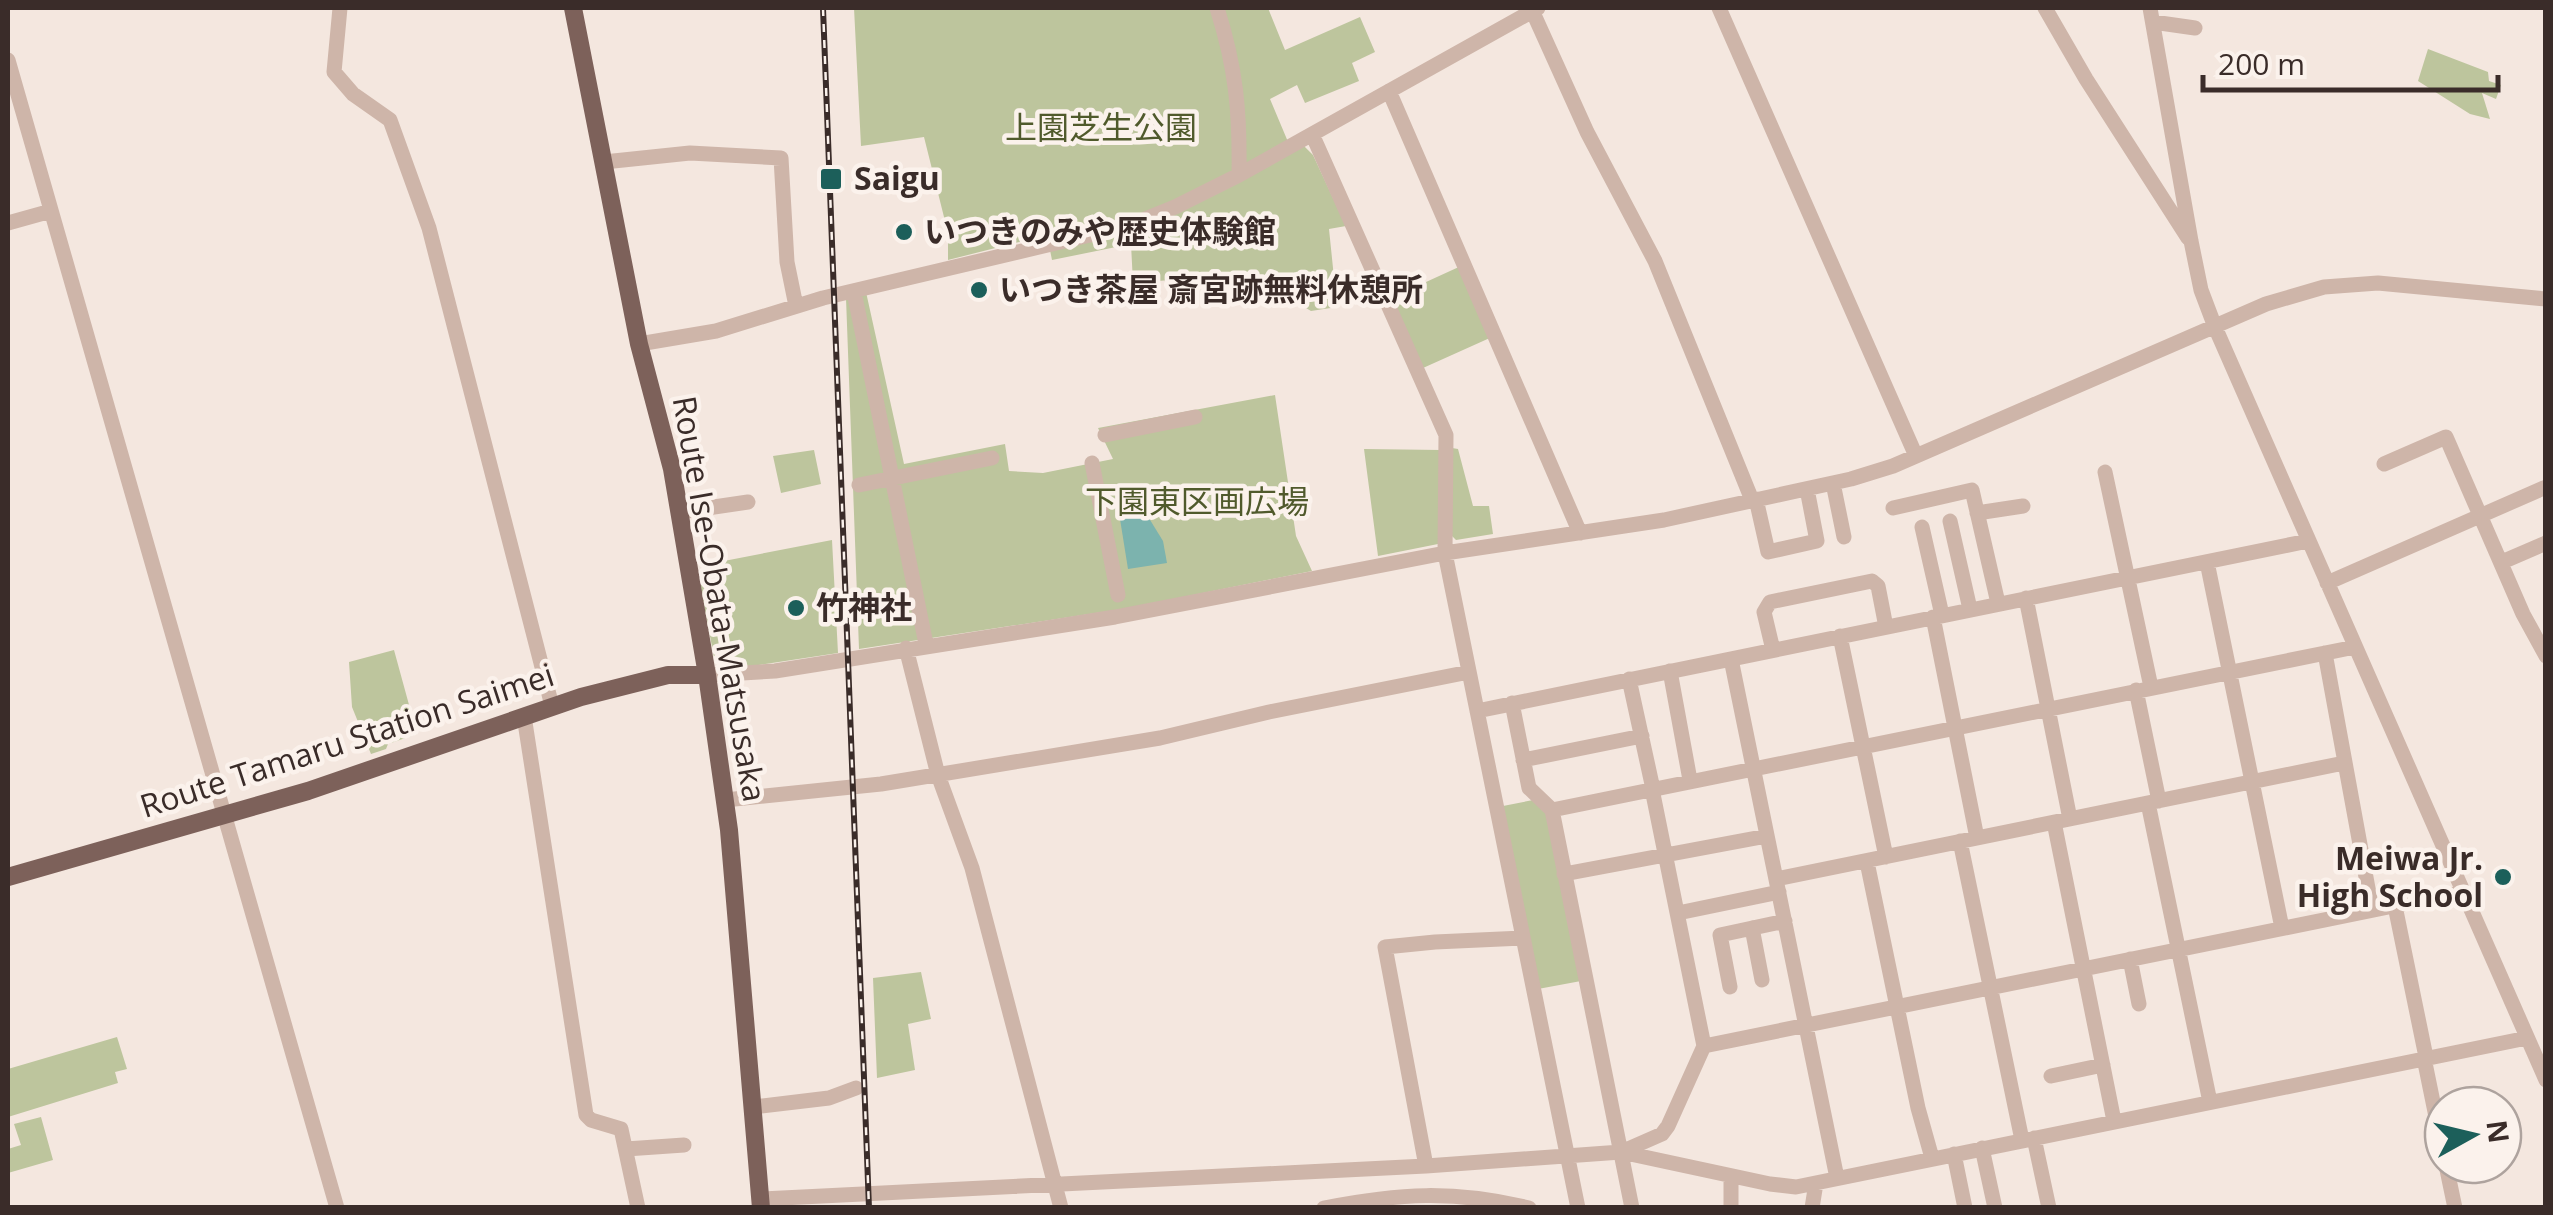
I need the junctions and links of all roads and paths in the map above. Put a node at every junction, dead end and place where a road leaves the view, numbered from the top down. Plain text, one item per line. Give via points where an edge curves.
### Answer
1 (340, 8) edge
2 (573, 8) edge
3 (1217, 8) edge
4 (1719, 8) edge
5 (2046, 8) edge
6 (1534, 9) edge
7 (2151, 15) edge
8 (2195, 28) dead end
9 (8, 60) edge
10 (1389, 91) junction
11 (1312, 134) junction
12 (604, 162) junction
13 (1239, 175) junction
14 (51, 211) junction
15 (8, 223) edge
16 (2190, 241) junction
17 (854, 292) junction
18 (2546, 299) edge
19 (796, 306) junction
20 (2215, 327) junction
21 (639, 344) junction
22 (1196, 417) dead end
23 (1104, 436) dead end
24 (1916, 456) junction
25 (992, 458) dead end
26 (1092, 463) dead end
27 (2384, 464) dead end
28 (2105, 472) dead end
29 (892, 479) junction
30 (1833, 483) junction
31 (859, 485) dead end
32 (2546, 487) edge
33 (1807, 489) junction
34 (1754, 500) junction
35 (748, 502) dead end
36 (2023, 506) dead end
37 (1893, 508) dead end
38 (680, 512) junction
39 (1977, 513) junction
40 (2480, 516) junction
41 (1950, 521) dead end
42 (1922, 527) dead end
43 (1580, 533) junction
44 (1844, 537) dead end
45 (2308, 541) junction
46 (2546, 542) edge
47 (1445, 554) junction
48 (2208, 562) junction
49 (2502, 562) junction
50 (2128, 578) junction
51 (2326, 583) junction
52 (1118, 595) dead end
53 (2026, 598) junction
54 (1998, 603) junction
55 (1970, 609) junction
56 (1938, 616) junction
57 (1886, 627) junction
58 (1840, 636) junction
59 (926, 644) junction
60 (2356, 647) junction
61 (906, 648) junction
62 (1772, 650) junction
63 (2325, 653) junction
64 (2546, 656) edge
65 (1731, 658) junction
66 (1670, 671) junction
67 (1469, 672) junction
68 (2230, 672) junction
69 (707, 675) junction
70 (1628, 680) junction
71 (2144, 688) junction
72 (1512, 704) junction
73 (552, 706) junction
74 (2048, 709) junction
75 (1477, 712) junction
76 (524, 716) junction
77 (1956, 728) junction
78 (1642, 736) junction
79 (1862, 748) junction
80 (1523, 760) junction
81 (2344, 763) junction
82 (1753, 768) junction
83 (938, 774) junction
84 (1690, 780) junction
85 (2253, 783) junction
86 (1652, 789) junction
87 (725, 800) junction
88 (2154, 802) junction
89 (1552, 810) junction
90 (226, 816) junction
91 (2062, 820) junction
92 (1767, 836) junction
93 (1969, 840) junction
94 (1665, 854) junction
95 (1886, 857) junction
96 (1867, 862) junction
97 (1564, 874) junction
98 (8, 877) edge
99 (1778, 886) junction
100 (2462, 892) junction
101 (2395, 906) junction
102 (2372, 910) junction
103 (1678, 912) junction
104 (1785, 920) junction
105 (1752, 928) junction
106 (2282, 928) junction
107 (1523, 938) junction
108 (2179, 949) junction
109 (2130, 960) junction
110 (2084, 968) junction
111 (1762, 980) dead end
112 (1730, 987) dead end
113 (1991, 987) junction
114 (2139, 1004) dead end
115 (1897, 1006) junction
116 (1805, 1025) junction
117 (2527, 1038) junction
118 (1704, 1046) junction
119 (2425, 1058) junction
120 (2103, 1065) junction
121 (2051, 1076) dead end
122 (2546, 1080) edge
123 (2430, 1085) edge
124 (856, 1088) dead end
125 (2210, 1102) junction
126 (753, 1106) junction
127 (2114, 1122) junction
128 (2028, 1139) junction
129 (684, 1145) dead end
130 (1982, 1148) junction
131 (626, 1150) junction
132 (1620, 1152) junction
133 (1954, 1154) junction
134 (1567, 1158) junction
135 (1932, 1158) junction
136 (1426, 1166) junction
137 (1732, 1176) junction
138 (1837, 1178) junction
139 (1816, 1182) junction
140 (1055, 1184) junction
141 (761, 1203) edge
142 (337, 1208) edge
143 (638, 1208) edge
144 (1061, 1208) edge
145 (1324, 1208) edge
146 (1529, 1208) edge
147 (1578, 1208) edge
148 (1632, 1208) edge
149 (1731, 1208) edge
150 (1812, 1208) edge
151 (1965, 1208) edge
152 (1995, 1208) edge
153 (2048, 1208) edge

1 - 73 street via 334,72 390,120 429,228
2 - 12 main road, Route Ise-Obata-Matsusaka
3 - 13 street via 1235,72
4 - 24 street
5 - 16 street
6 - 10 street
6 - 34 street via 1587,132 1655,261
7 - 8 street
7 - 16 street
9 - 14 street
10 - 11 street
10 - 43 street
11 - 13 street
11 - 47 street via 1446,435
12 - 19 street via 690,153 781,158
12 - 21 main road, Route Ise-Obata-Matsusaka
13 - 17 street via 1128,226
14 - 15 street
14 - 90 street
16 - 20 street
17 - 19 street
17 - 29 street
18 - 20 street via 2345,284 2291,294
19 - 21 street via 716,331
20 - 24 street
20 - 45 street
21 - 38 main road, Route Ise-Obata-Matsusaka
22 - 23 street
24 - 30 street
25 - 29 street
26 - 52 street
27 - 40 street via 2446,437
28 - 50 street
29 - 31 street
29 - 59 street
30 - 33 street
30 - 44 street
32 - 40 street
33 - 34 street
33 - 34 street via 1817,541 1768,552
34 - 43 street
35 - 38 street
36 - 39 street
37 - 39 street via 1972,490
38 - 69 main road, Route Ise-Obata-Matsusaka
39 - 54 street
40 - 49 street
40 - 51 street
41 - 55 street
42 - 56 street
43 - 47 street
45 - 48 street
45 - 51 street
46 - 49 street
47 - 59 street via 1115,617
47 - 67 street
48 - 50 street
48 - 68 street
49 - 64 street
50 - 53 street
50 - 71 street
51 - 60 street
53 - 54 street
53 - 74 street
54 - 55 street
55 - 56 street
56 - 57 street
56 - 77 street
57 - 58 street
57 - 62 street via 1878,586 1838,588 1770,602 1764,612
58 - 62 street
58 - 79 street
59 - 61 street
60 - 63 street
60 - 100 street
61 - 69 street
61 - 83 street
62 - 65 street
63 - 68 street
63 - 81 street
65 - 66 street
65 - 82 street
66 - 70 street
66 - 84 street
67 - 75 street
67 - 83 street via 1160,738
68 - 71 street
68 - 85 street
69 - 73 main road, Route Tamaru Station Saimei via 668,675
69 - 87 main road, Route Ise-Obata-Matsusaka
70 - 72 street
70 - 78 street
71 - 74 street
71 - 88 street
72 - 75 street
72 - 80 street
73 - 76 main road, Route Tamaru Station Saimei
74 - 77 street
74 - 91 street
75 - 107 street
76 - 90 main road, Route Tamaru Station Saimei
76 - 131 street via 586,1115 622,1129
77 - 79 street
77 - 93 street
78 - 80 street
78 - 86 street
79 - 82 street
79 - 95 street
80 - 89 street via 1528,788
81 - 85 street
81 - 102 street
82 - 84 street
82 - 92 street
83 - 87 street
83 - 140 street via 972,868
84 - 86 street
85 - 88 street
85 - 106 street
86 - 89 street
86 - 94 street
87 - 126 main road, Route Ise-Obata-Matsusaka
88 - 91 street
88 - 108 street
89 - 97 street
90 - 98 main road, Route Tamaru Station Saimei
90 - 142 street
91 - 93 street
91 - 110 street
92 - 94 street
92 - 99 street
93 - 95 street
93 - 113 street
94 - 97 street
94 - 103 street
95 - 96 street
96 - 99 street
96 - 115 street
97 - 132 street
99 - 103 street
99 - 104 street
100 - 101 street
100 - 117 street
101 - 102 street
101 - 119 street
102 - 106 street
103 - 118 street
104 - 105 street
104 - 116 street
105 - 111 street
105 - 112 street via 1720,934
106 - 108 street
107 - 134 street
107 - 136 street via 1385,948
108 - 109 street
108 - 125 street
109 - 110 street
109 - 114 street
110 - 113 street
110 - 120 street
113 - 115 street
113 - 128 street
115 - 116 street
115 - 135 street
116 - 118 street
116 - 138 street
117 - 119 street
117 - 122 street
118 - 132 street via 1662,1134
119 - 123 street
119 - 125 street
120 - 121 street
120 - 127 street
124 - 126 street via 829,1098
125 - 127 street
126 - 141 main road, Route Ise-Obata-Matsusaka
127 - 128 street
128 - 130 street
128 - 153 street
129 - 131 street
130 - 133 street
130 - 152 street
131 - 143 street
132 - 134 street
132 - 137 street
132 - 148 street
133 - 135 street
133 - 151 street
134 - 136 street
134 - 147 street
135 - 138 street
136 - 140 street
137 - 139 street via 1786,1187
137 - 149 street
138 - 139 street
139 - 150 street
140 - 141 street
140 - 144 street
145 - 146 street via 1398,1195 1476,1196

